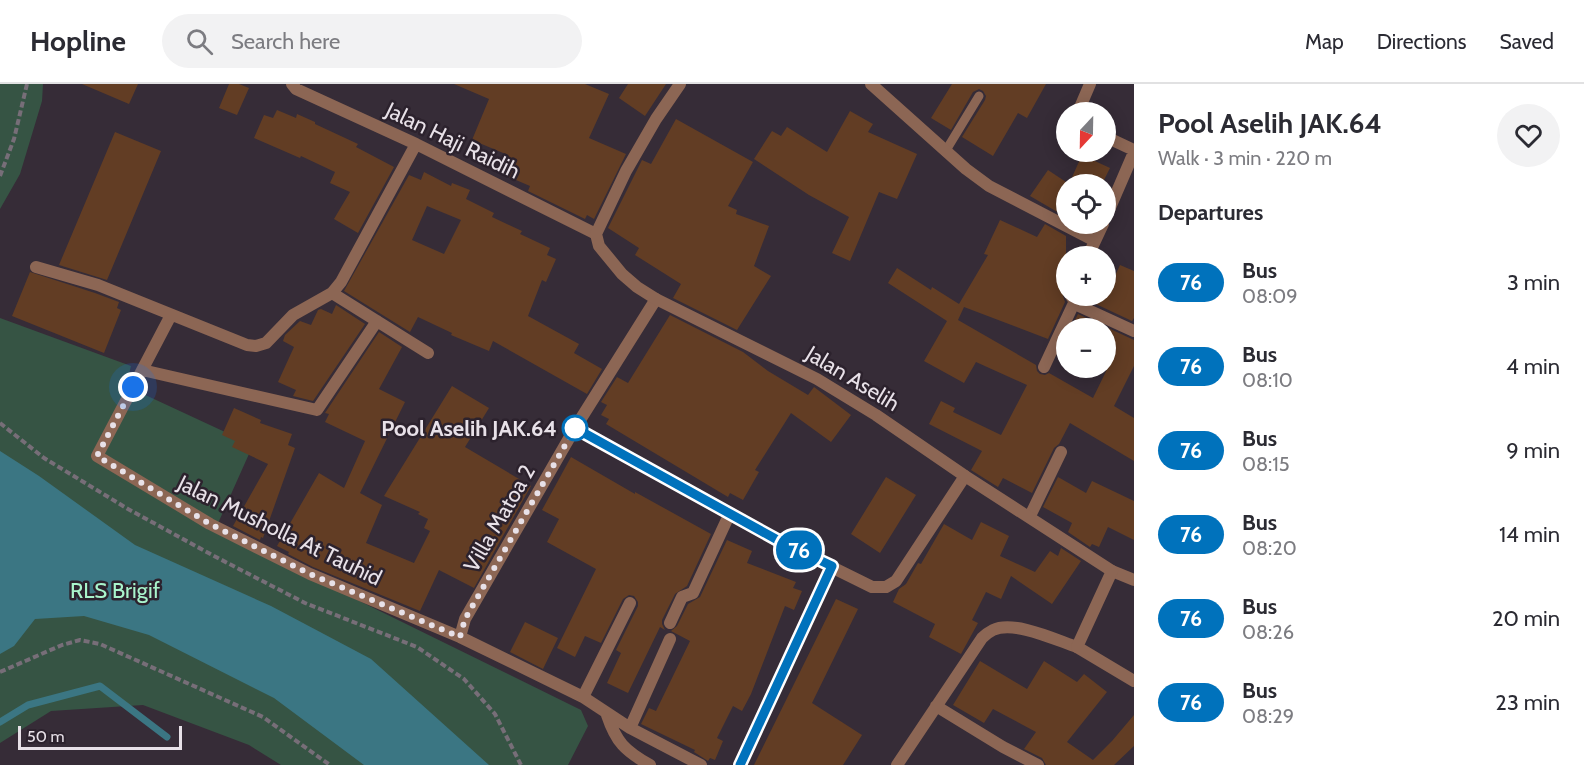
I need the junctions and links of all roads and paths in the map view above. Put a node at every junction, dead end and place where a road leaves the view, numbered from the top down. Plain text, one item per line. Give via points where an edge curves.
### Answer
1 (27, 84) edge
2 (292, 84) edge
3 (680, 84) edge
4 (871, 84) edge
5 (1090, 84) edge
6 (979, 96) dead end
7 (1082, 102) edge
8 (1116, 142) edge
9 (416, 144) junction
10 (1134, 151) edge
11 (945, 152) junction
12 (0, 176) edge
13 (1116, 193) edge
14 (596, 234) junction
15 (1099, 234) edge
16 (1095, 242) junction
17 (1093, 246) edge
18 (36, 267) dead end
19 (332, 293) junction
20 (656, 299) junction
21 (1072, 306) edge
22 (1084, 306) edge
23 (171, 315) junction
24 (377, 321) junction
25 (1134, 331) edge
26 (428, 353) dead end
27 (1044, 367) dead end
28 (142, 370) junction
29 (0, 423) edge
30 (575, 428) junction
31 (1061, 452) dead end
32 (965, 476) junction
33 (730, 513) junction
34 (1030, 516) junction
35 (832, 566) junction
36 (1113, 571) junction
37 (1134, 580) edge
38 (630, 603) dead end
39 (670, 623) dead end
40 (460, 637) junction
41 (670, 639) dead end
42 (1077, 647) junction
43 (0, 672) edge
44 (1134, 681) edge
45 (583, 697) junction
46 (936, 706) junction
47 (607, 715) junction
48 (630, 728) junction
49 (330, 765) edge
50 (521, 765) edge
51 (650, 765) edge
52 (701, 765) edge
53 (740, 765) edge
54 (897, 765) edge
55 (1038, 765) edge

1 - 12 path via 14,140
2 - 9 street, Jalan Haji Raidih
3 - 14 street via 626,171
4 - 11 street
5 - 7 street
6 - 11 lane
8 - 10 street
9 - 14 street, Jalan Haji Raidih
9 - 19 street via 342,282
10 - 13 street
11 - 16 street via 989,186
14 - 20 street, Jalan Aselih via 599,246 622,274
15 - 16 street
16 - 17 street
18 - 23 street via 98,285
19 - 23 street via 293,315 266,343 255,346
19 - 24 street
20 - 30 street, Villa Matoa 2
20 - 32 street, Jalan Aselih via 817,379
21 - 27 street
22 - 25 street
23 - 28 street, Jalan Musholla At Tauhid
24 - 26 street
24 - 28 street via 317,410
28 - 40 street, Jalan Musholla At Tauhid via 97,456 210,524 310,574
29 - 50 path via 44,458 214,556 305,603 417,647 464,680 495,714
30 - 33 street
30 - 40 street, Villa Matoa 2 via 465,619
31 - 34 street
32 - 34 street, Jalan Aselih
32 - 35 street via 896,580 886,587 872,587
33 - 35 street
33 - 39 street via 693,593 682,597
34 - 36 street, Jalan Aselih
35 - 53 street
36 - 37 street, Jalan Aselih
36 - 42 street
38 - 45 street
40 - 45 street
41 - 48 street
42 - 44 street
42 - 46 street via 1034,631 995,628 982,638
43 - 49 path via 62,645 80,640 100,644 263,717
45 - 47 street
46 - 54 street
46 - 55 street
47 - 48 street
47 - 51 street via 620,743
48 - 52 street

